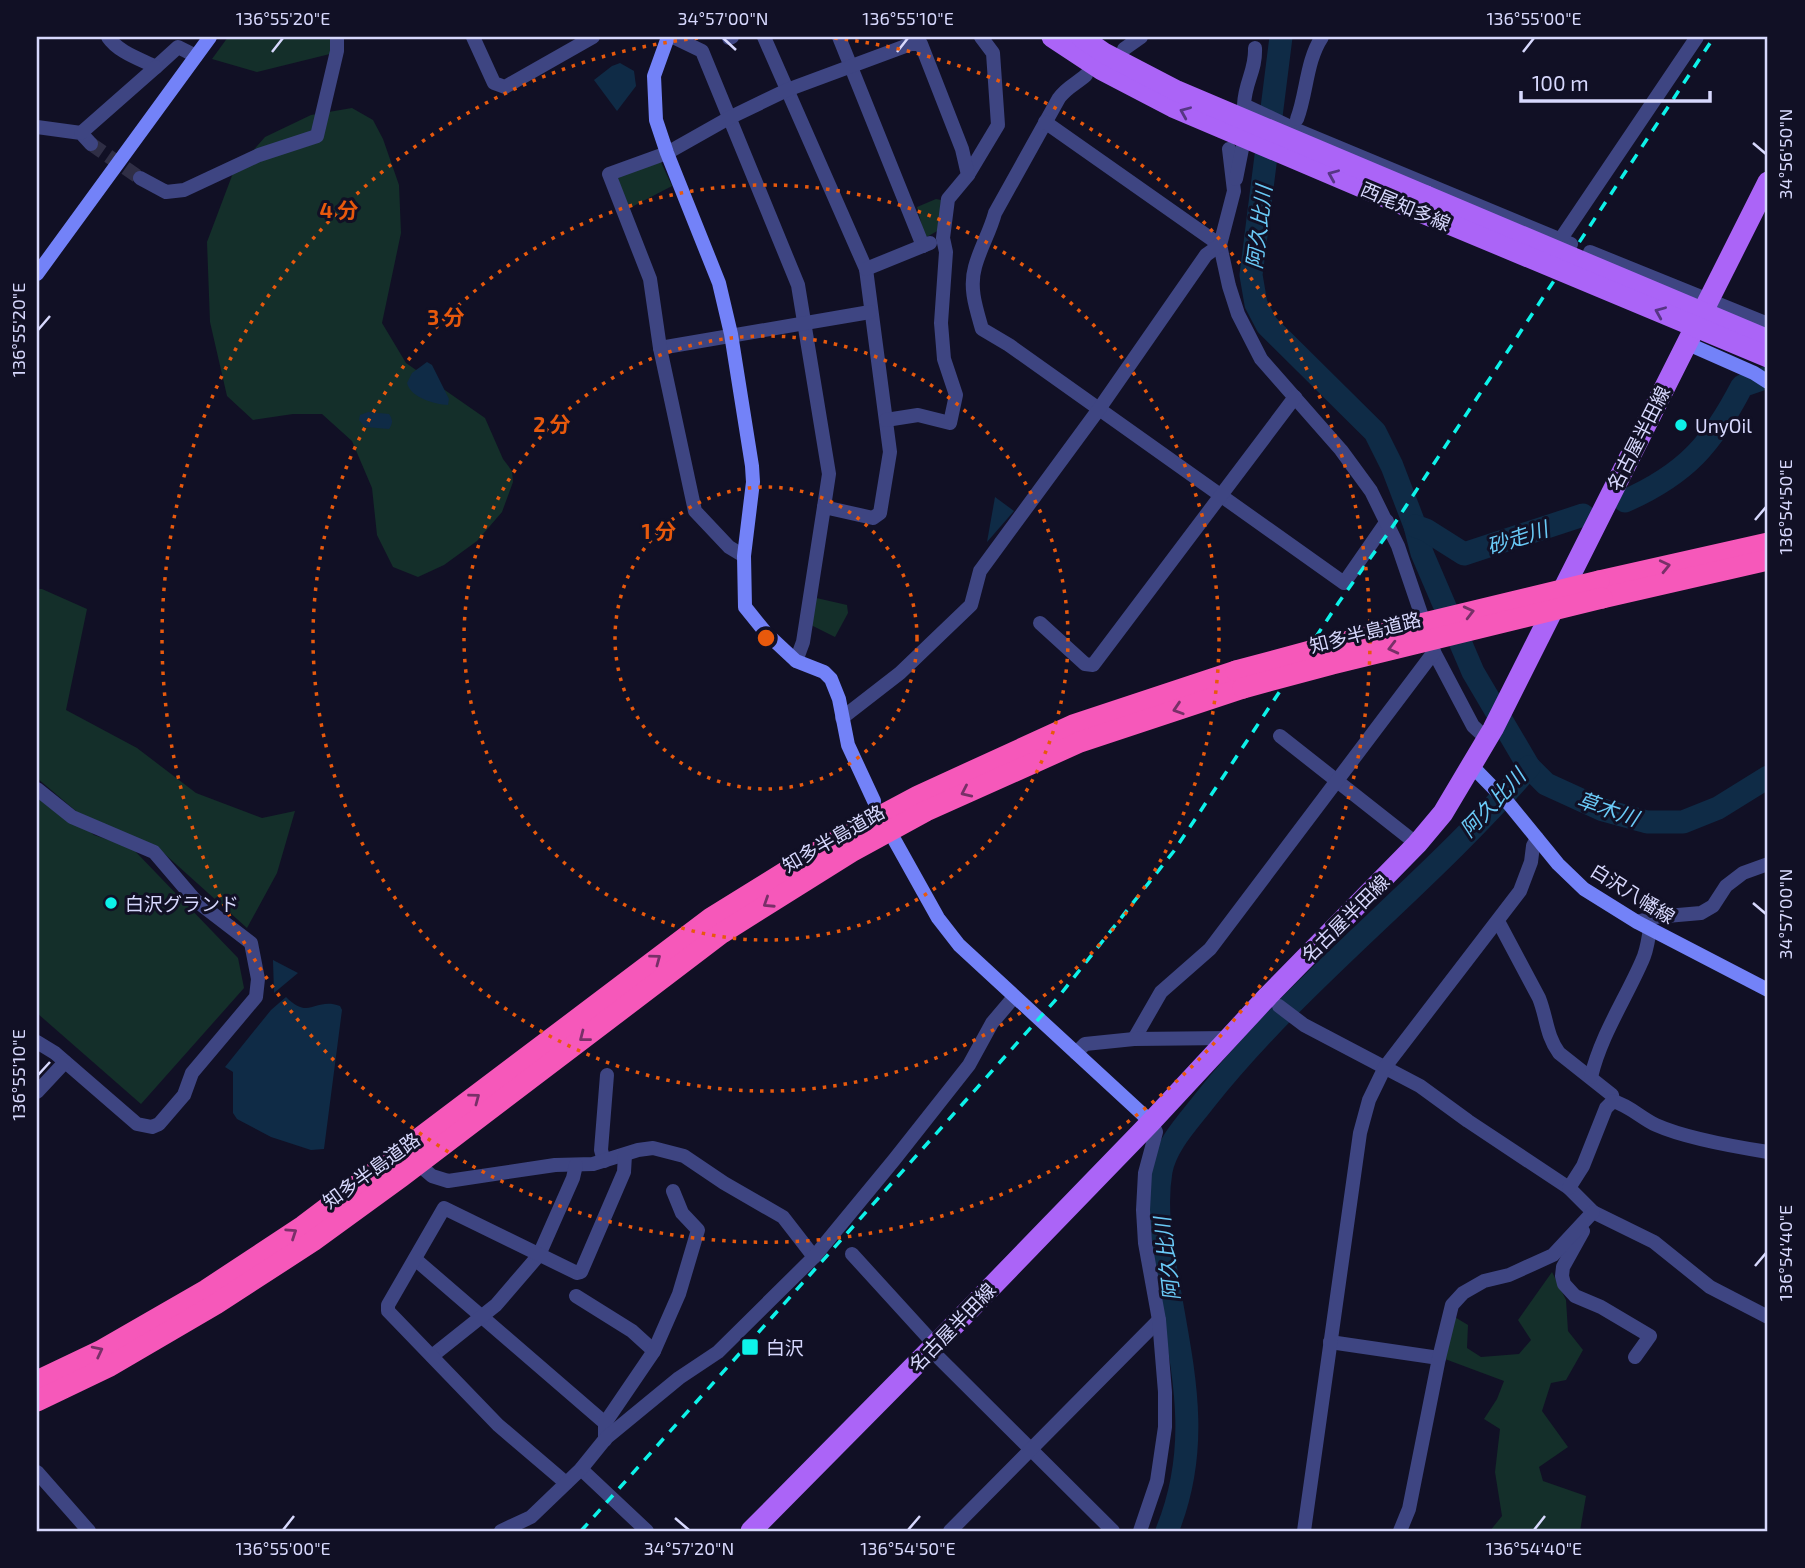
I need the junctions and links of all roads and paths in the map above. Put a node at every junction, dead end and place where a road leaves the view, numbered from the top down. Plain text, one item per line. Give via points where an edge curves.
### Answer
1 (108, 37) edge
2 (210, 37) edge
3 (337, 37) edge
4 (473, 37) edge
5 (593, 37) edge
6 (671, 37) edge
7 (764, 37) edge
8 (839, 37) edge
9 (981, 37) edge
10 (1052, 37) edge
11 (1081, 37) edge
12 (1141, 37) edge
13 (1322, 37) edge
14 (1697, 37) edge
15 (927, 41) edge
16 (1256, 42) edge
17 (1124, 50) dead end
18 (196, 56) junction
19 (156, 67) junction
20 (852, 67) junction
21 (1086, 75) dead end
22 (787, 90) junction
23 (1235, 97) dead end
24 (729, 118) junction
25 (1045, 122) junction
26 (1293, 122) junction
27 (37, 127) edge
28 (1244, 134) junction
29 (667, 153) junction
30 (968, 175) junction
31 (140, 178) tunnel mouth
32 (1768, 182) edge
33 (943, 239) junction
34 (1220, 244) junction
35 (923, 246) junction
36 (1590, 252) dead end
37 (866, 269) junction
38 (37, 274) edge
39 (1708, 300) junction
40 (870, 312) junction
41 (804, 322) junction
42 (1768, 324) edge
43 (731, 334) junction
44 (1768, 340) edge
45 (1686, 343) junction
46 (660, 348) junction
47 (1768, 357) edge
48 (1768, 382) edge
49 (1295, 397) junction
50 (1099, 409) junction
51 (886, 420) junction
52 (1221, 494) junction
53 (824, 507) junction
54 (1387, 520) junction
55 (1768, 542) edge
56 (744, 556) junction
57 (1768, 560) edge
58 (1600, 589) junction
59 (1040, 623) dead end
60 (1434, 653) junction
61 (796, 660) junction
62 (1240, 680) junction
63 (842, 718) junction
64 (1490, 734) junction
65 (1280, 736) dead end
66 (1472, 766) junction
67 (1337, 781) junction
68 (37, 789) edge
69 (874, 801) dead end
70 (1537, 838) junction
71 (895, 841) dead end
72 (1417, 844) junction
73 (1768, 864) edge
74 (1498, 921) junction
75 (1643, 926) junction
76 (1768, 990) edge
77 (1014, 997) junction
78 (1279, 1005) junction
79 (1228, 1038) junction
80 (1133, 1039) junction
81 (37, 1042) edge
82 (1076, 1053) junction
83 (65, 1062) junction
84 (1385, 1067) junction
85 (607, 1075) dead end
86 (1591, 1077) junction
87 (37, 1092) edge
88 (1613, 1101) junction
89 (1151, 1122) junction
90 (1768, 1152) edge
91 (625, 1155) junction
92 (604, 1161) junction
93 (576, 1165) junction
94 (425, 1170) dead end
95 (1569, 1188) junction
96 (673, 1191) dead end
97 (1589, 1218) junction
98 (852, 1254) dead end
99 (540, 1255) junction
100 (814, 1257) junction
101 (415, 1259) junction
102 (576, 1296) dead end
103 (482, 1316) junction
104 (1768, 1317) edge
105 (1159, 1320) junction
106 (1330, 1342) junction
107 (933, 1347) junction
108 (654, 1351) junction
109 (432, 1356) junction
110 (1635, 1357) dead end
111 (1439, 1358) junction
112 (37, 1381) edge
113 (37, 1401) edge
114 (605, 1423) junction
115 (605, 1440) junction
116 (1031, 1450) junction
117 (581, 1469) junction
118 (37, 1472) edge
119 (566, 1483) junction
120 (531, 1517) junction
121 (89, 1531) edge
122 (501, 1531) edge
123 (523, 1531) edge
124 (647, 1531) edge
125 (751, 1531) edge
126 (950, 1531) edge
127 (1113, 1531) edge
128 (1140, 1531) edge
129 (1304, 1531) edge
130 (1400, 1531) edge

1 - 19 street via 120,49
2 - 18 street
3 - 31 street via 317,135 176,192 159,190
4 - 5 street via 494,83 505,87
6 - 24 street via 702,51
6 - 29 street via 654,76 656,120
7 - 22 street
8 - 20 street
9 - 30 street via 993,53 998,125
28 -> 10 main road, 西尾知多線 via 1173,107 1102,70
11 - 28 main road, 西尾知多線
12 - 17 street
13 - 26 street via 1315,48 1302,107
14 - 26 street via 1565,242
15 - 20 street
15 - 30 street
16 - 23 street
16 - 28 street via 1256,65 1244,94
18 - 19 street via 178,47
18 - 38 street
19 - 27 street via 86,138
20 - 22 street
20 - 35 street
21 - 25 street via 1067,87
22 - 24 street
22 - 37 street
24 - 29 street
24 - 41 street via 797,285
25 - 34 street
25 - 50 street via 995,213 975,265 973,300 982,328
26 - 28 street
28 - 34 street
28 - 44 main road, 西尾知多線, bridge
47 -> 28 main road, 西尾知多線, bridge
29 - 43 street via 719,284
29 - 46 street via 609,174 650,279
30 - 33 street via 948,199
32 - 39 main road, 名古屋半田線
33 - 35 street
33 - 51 street via 941,323 944,359 956,396 950,422 918,415
34 - 49 street via 1244,325 1261,359
34 - 50 street via 1206,255
35 - 37 street
36 - 39 street
37 - 40 street
39 - 42 street
39 - 45 main road, 名古屋半田線
40 - 41 street
40 - 51 street
41 - 43 street
41 - 53 street via 829,474
43 - 46 street
43 - 56 street via 753,482
45 - 48 street
45 - 64 main road, 名古屋半田線
46 - 56 street via 695,511 729,547
49 - 52 street
49 - 54 street via 1341,450
50 - 52 street
50 - 63 street via 980,571 971,605 900,673
51 - 53 street via 890,452 880,513 873,518
52 - 54 street via 1344,583
52 - 59 street via 1093,665 1084,664
53 - 61 street via 803,642
54 - 60 street
58 -> 55 highway, 知多半島道路
56 - 61 street via 745,607
57 - 58 highway, 知多半島道路
58 - 62 highway, 知多半島道路, bridge via 1358,657
60 - 64 street via 1473,726
60 - 67 street
61 - 63 street via 831,679
112 -> 62 highway, 知多半島道路 via 206,1290 303,1226 711,918 843,836 929,790 1073,725
62 -> 113 highway, 知多半島道路 via 1080,742 926,811 851,852 722,933 313,1241 110,1366
63 - 69 street via 848,745
64 - 66 main road, 名古屋半田線
65 - 67 street
66 - 70 street, 白沢八幡線
66 - 72 main road, 名古屋半田線
67 - 72 street
67 - 80 street via 1210,949 1161,992
68 - 83 street via 72,817 154,852 195,900 251,943 256,962 256,997 192,1073 184,1095 159,1124 137,1124
70 - 74 street via 1520,891
70 - 75 street, 白沢八幡線 via 1584,889
71 - 77 street via 946,931
72 - 78 main road, 名古屋半田線
73 - 75 street via 1743,873 1701,913 1654,917
74 - 84 street
74 - 86 street via 1539,998 1549,1038 1559,1053
75 - 76 street, 白沢八幡線
75 - 86 street via 1643,959 1612,1019
77 - 82 street
77 - 100 street via 992,1023 969,1065
78 - 79 main road, 名古屋半田線
78 - 84 street via 1304,1025
79 - 80 street
79 - 89 main road, 名古屋半田線
80 - 82 street via 1085,1044
81 - 83 street
82 - 89 street
83 - 87 street
84 - 95 street
84 - 106 street via 1360,1133
85 - 92 street
86 - 88 street
88 - 90 street via 1657,1125
88 - 95 street
89 - 105 street via 1156,1132 1145,1173 1143,1210
89 - 107 main road, 名古屋半田線
91 - 92 street
91 - 99 street via 624,1172 581,1272
91 - 100 street via 653,1148 684,1156 783,1217
92 - 93 street
93 - 94 street via 448,1181
93 - 99 street
95 - 97 street
96 - 108 street via 682,1213 698,1230 679,1294
97 - 104 street via 1654,1242 1710,1287
97 - 110 street via 1563,1267 1564,1284 1575,1296 1650,1336
97 - 111 street via 1553,1255 1484,1281 1457,1299 1449,1312
98 - 107 street
99 - 101 street via 444,1208
99 - 103 street
100 - 115 street via 718,1352
101 - 103 street
101 - 109 street via 388,1311
102 - 108 street via 632,1331
103 - 109 street
103 - 114 street
105 - 116 street
105 - 128 street via 1165,1427 1157,1481
106 - 111 street
106 - 129 street
107 - 116 street
107 - 125 main road, 名古屋半田線
108 - 114 street
109 - 119 street via 498,1425
111 - 130 street via 1409,1509
114 - 115 street
115 - 117 street
116 - 126 street
116 - 127 street
117 - 119 street
117 - 124 street
118 - 121 street
119 - 120 street
120 - 122 street
120 - 123 street

